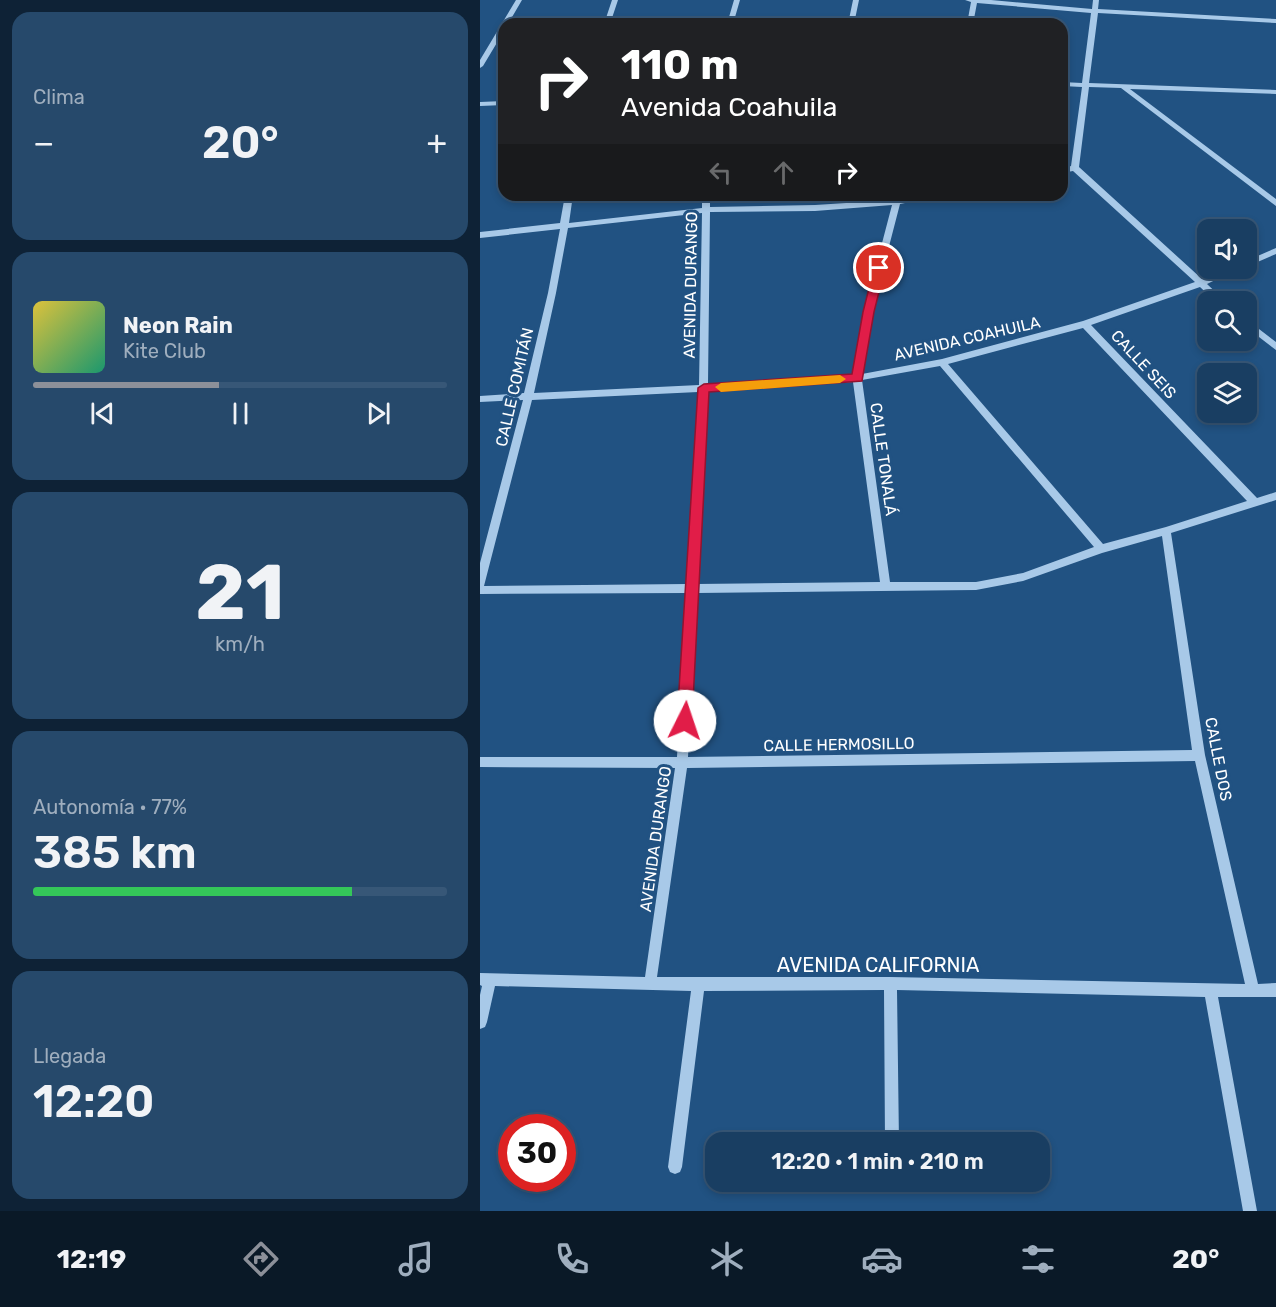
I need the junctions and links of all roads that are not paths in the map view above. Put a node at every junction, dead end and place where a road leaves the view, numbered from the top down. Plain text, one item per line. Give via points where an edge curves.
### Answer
1 (519, 0) edge
2 (615, 0) edge
3 (737, 0) edge
4 (856, 0) edge
5 (968, 0) edge
6 (1096, 0) edge
7 (974, 1) edge
8 (1095, 11) junction
9 (508, 18) edge
10 (609, 18) edge
11 (732, 18) edge
12 (852, 18) edge
13 (971, 18) edge
14 (1276, 21) edge
15 (498, 35) edge
16 (480, 66) edge
17 (1068, 84) edge
18 (1085, 84) junction
19 (1121, 85) junction
20 (1276, 92) edge
21 (498, 104) edge
22 (480, 105) edge
23 (1075, 168) junction
24 (1068, 170) edge
25 (568, 201) edge
26 (706, 201) edge
27 (879, 201) edge
28 (896, 201) edge
29 (1276, 203) edge
30 (705, 210) junction
31 (564, 227) junction
32 (480, 235) edge
33 (1276, 251) edge
34 (1257, 259) edge
35 (1210, 279) edge
36 (1201, 283) junction
37 (1210, 291) edge
38 (1085, 324) junction
39 (1257, 331) edge
40 (1276, 347) edge
41 (942, 362) junction
42 (858, 378) junction
43 (704, 388) junction
44 (528, 397) junction
45 (480, 399) edge
46 (1276, 495) edge
47 (1255, 503) junction
48 (1166, 531) junction
49 (1101, 549) junction
50 (480, 584) edge
51 (886, 588) junction
52 (692, 589) junction
53 (480, 590) edge
54 (1199, 755) junction
55 (480, 762) edge
56 (682, 763) junction
57 (485, 980) edge
58 (890, 983) junction
59 (650, 984) junction
60 (698, 985) junction
61 (1253, 990) junction
62 (1276, 990) edge
63 (1210, 991) junction
64 (480, 1022) edge
65 (892, 1132) edge
66 (675, 1167) dead end
67 (1250, 1211) edge

1 - 9 street
2 - 10 street
3 - 11 street
4 - 12 street
5 - 7 street
6 - 8 street
7 - 8 street
7 - 13 street
8 - 14 street
8 - 18 street
15 - 16 street
17 - 18 street
18 - 19 street
18 - 23 street
19 - 20 street
19 - 29 street
21 - 22 street
23 - 24 street
23 - 36 street
25 - 31 street, CALLE COMITÁN
26 - 30 street, AVENIDA DURANGO
27 - 30 street via 815,208
28 - 42 street, CALLE TONALÁ via 868,312
30 - 31 street
30 - 43 street, AVENIDA DURANGO
31 - 32 street
31 - 44 street, CALLE COMITÁN
33 - 34 street
35 - 36 street, AVENIDA COAHUILA
36 - 37 street
36 - 38 street, AVENIDA COAHUILA
38 - 41 street, AVENIDA COAHUILA
38 - 47 street, CALLE SEIS
39 - 40 street
41 - 42 street, AVENIDA COAHUILA
41 - 49 street
42 - 43 street, AVENIDA COAHUILA
42 - 51 street, CALLE TONALÁ
43 - 44 street, AVENIDA COAHUILA
43 - 52 street, AVENIDA DURANGO
44 - 45 street, AVENIDA COAHUILA
44 - 50 street, CALLE COMITÁN
46 - 47 street
47 - 48 street
48 - 49 street
48 - 54 street, CALLE DOS
49 - 51 street via 1023,577 976,586
51 - 52 street
52 - 53 street
52 - 56 street, AVENIDA DURANGO
54 - 56 street, CALLE HERMOSILLO
54 - 61 street, CALLE DOS
55 - 56 street, CALLE HERMOSILLO
56 - 59 street, AVENIDA DURANGO
57 - 59 street, AVENIDA CALIFORNIA
57 - 64 street
58 - 60 street, AVENIDA CALIFORNIA
58 - 63 street, AVENIDA CALIFORNIA
58 - 65 street
59 - 60 street, AVENIDA CALIFORNIA
60 - 66 street
61 - 62 street, AVENIDA CALIFORNIA
61 - 63 street, AVENIDA CALIFORNIA
63 - 67 street

